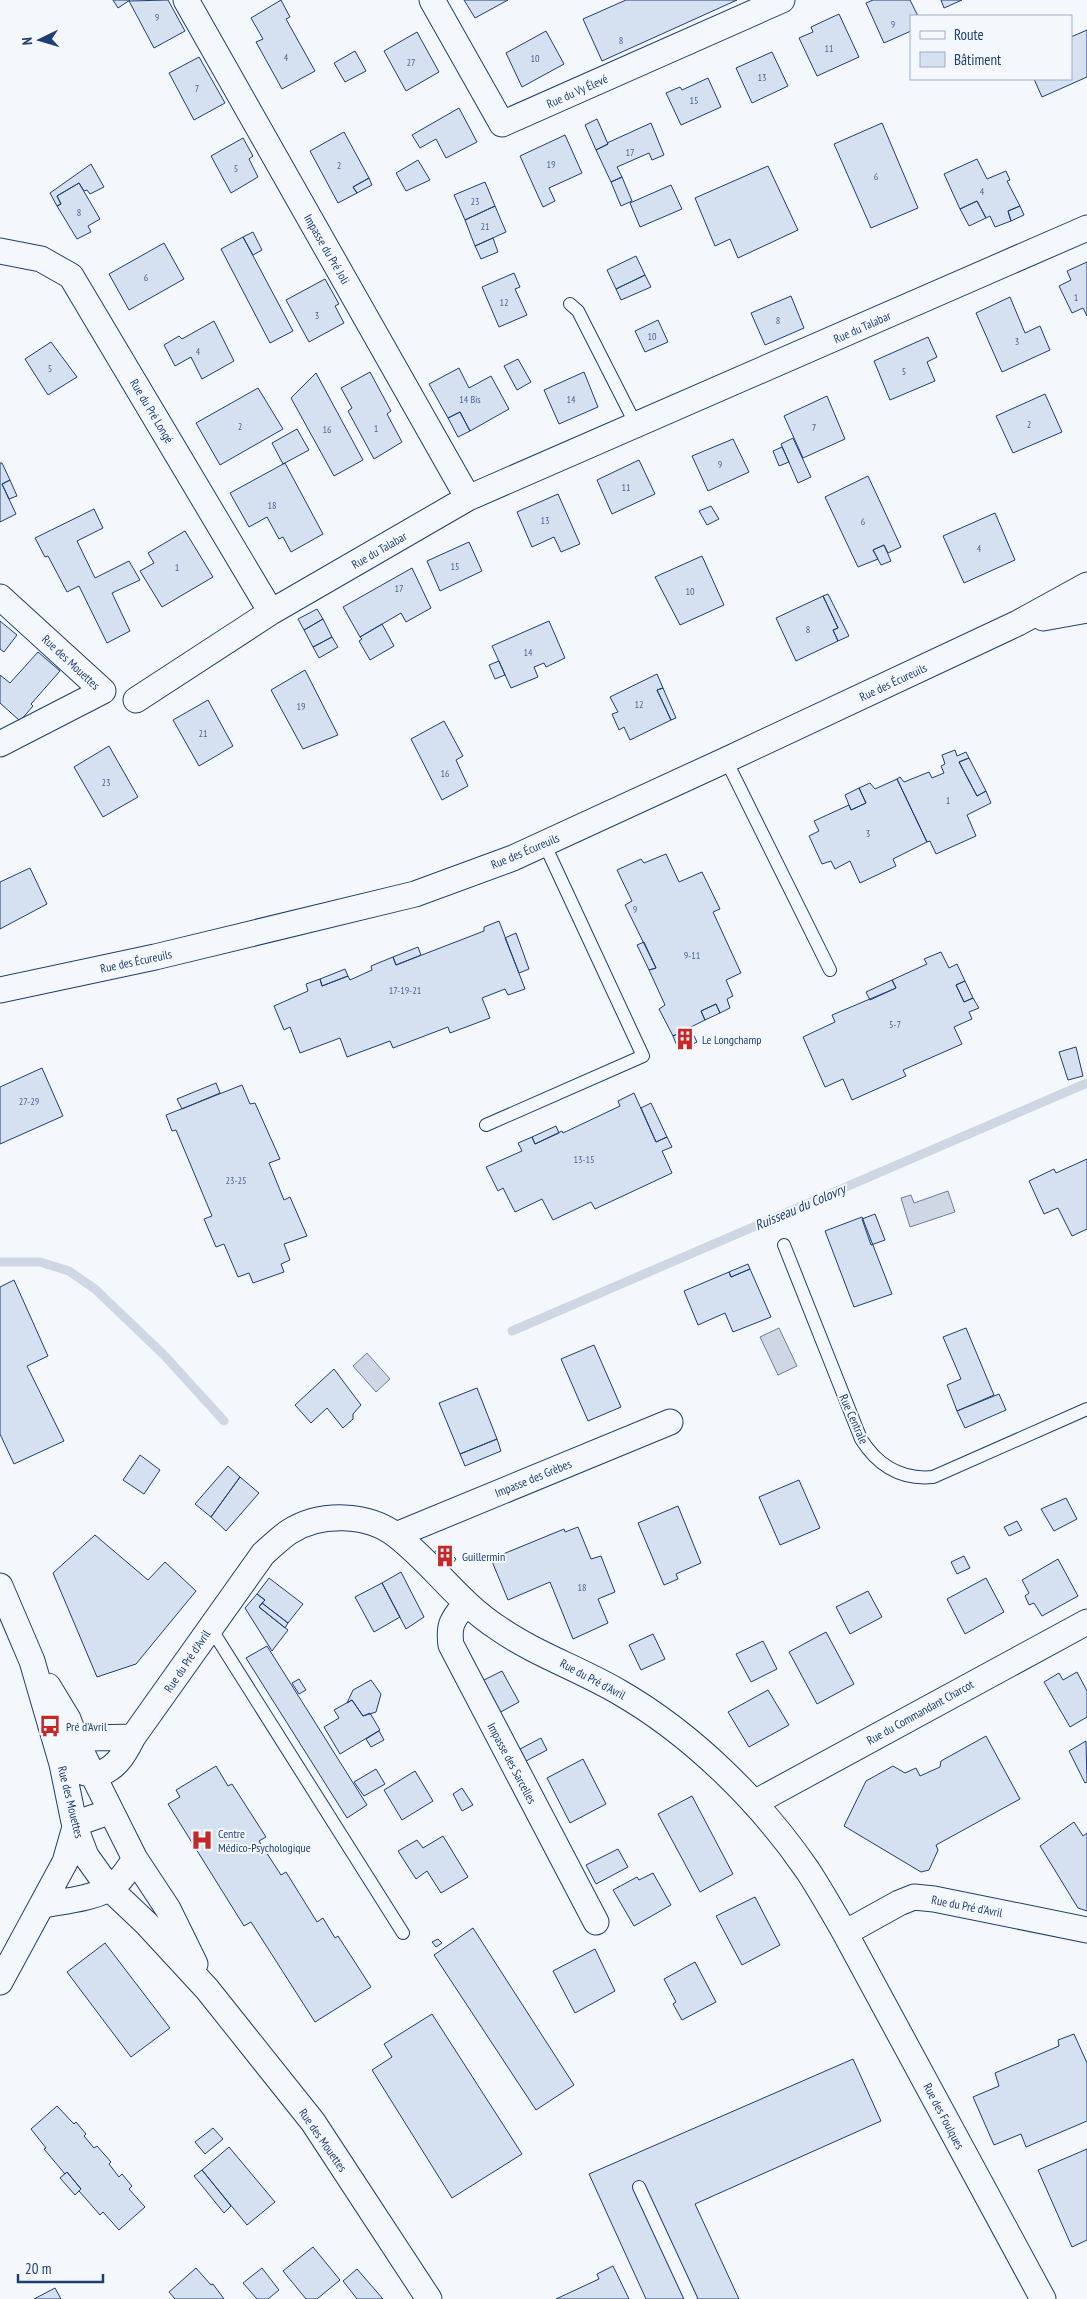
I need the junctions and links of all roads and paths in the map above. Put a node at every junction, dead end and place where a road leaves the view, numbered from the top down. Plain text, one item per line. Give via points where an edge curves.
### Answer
1 (186, 0) edge
2 (432, 0) edge
3 (782, 0) edge
4 (1087, 228) edge
5 (0, 251) edge
6 (570, 304) dead end
7 (636, 425) junction
8 (468, 498) junction
9 (1087, 585) edge
10 (0, 596) edge
11 (1087, 610) edge
12 (271, 612) junction
13 (1018, 623) junction
14 (136, 700) dead end
15 (0, 744) edge
16 (726, 760) junction
17 (544, 844) junction
18 (830, 970) dead end
19 (0, 990) edge
20 (486, 1125) dead end
21 (784, 1245) dead end
22 (1087, 1409) edge
23 (670, 1422) dead end
24 (396, 1535) junction
25 (0, 1586) edge
26 (466, 1603) junction
27 (1087, 1622) edge
28 (210, 1627) junction
29 (32, 1661) junction
30 (133, 1736) junction
31 (77, 1743) junction
32 (62, 1764) junction
33 (92, 1774) junction
34 (754, 1803) junction
35 (112, 1814) junction
36 (75, 1827) junction
37 (135, 1859) junction
38 (109, 1888) junction
39 (42, 1905) junction
40 (596, 1922) dead end
41 (1087, 1930) edge
42 (403, 1933) dead end
43 (845, 1933) junction
44 (0, 1982) edge
45 (207, 1989) junction
46 (640, 2187) dead end
47 (429, 2299) edge
48 (691, 2299) edge
49 (1042, 2299) edge

1 - 8 street, Impasse du Pré Joli
2 - 3 street, Rue du Vy Élevé via 502,124
4 - 7 street, Rue du Talabar
5 - 12 street, Rue du Pré Longé via 41,259 72,276
6 - 7 lane via 578,311
7 - 8 street, Rue du Talabar
8 - 12 street, Rue du Talabar
9 - 13 street, Rue des Écureuils
10 - 15 street, Rue des Mouettes via 103,691
11 - 13 street, Rue des Écureuils
12 - 14 street, Rue du Talabar
13 - 16 street, Rue des Écureuils
16 - 17 street, Rue des Écureuils
16 - 18 lane
17 - 19 street, Rue des Écureuils via 415,894 155,958
17 - 20 lane via 643,1056
21 - 22 lane, Rue Centrale via 861,1439 878,1462 890,1470 911,1477 933,1477
23 - 24 street, Impasse des Grèbes
24 - 26 street, Rue du Pré d'Avril
24 - 28 street, Rue du Pré d'Avril via 372,1523 350,1518 313,1521 289,1532 263,1554
25 - 29 street, Rue des Mouettes
26 - 34 street, Rue du Pré d'Avril via 497,1628 620,1692 722,1769
26 - 40 street, Impasse des Sarcelles via 454,1616 448,1630 451,1645
27 - 34 street, Rue du Commandant Charcot
28 - 30 street, Rue du Pré d'Avril
28 - 42 lane
29 - 31 street, Rue des Mouettes via 68,1719
29 - 32 street, Rue des Mouettes
30 - 31 street via 91,1738
30 - 33 street, Rue du Pré d'Avril via 121,1760
31 - 32 street
31 - 33 street, Rue des Mouettes
32 - 33 street
32 - 36 street, Rue des Mouettes
33 - 35 street, Rue des Mouettes
34 - 43 street, Rue du Pré d'Avril via 808,1870
35 - 36 street via 83,1821
35 - 37 street, Rue des Mouettes
36 - 38 street, Rue des Mouettes via 86,1856
36 - 39 street via 65,1862
37 - 38 street
37 - 45 street, Rue des Mouettes via 168,1909
38 - 39 street
38 - 45 street, Rue des Mouettes
39 - 44 street
41 - 43 street, Rue du Pré d'Avril via 914,1897
43 - 49 street, Rue des Foulques
45 - 47 street, Rue des Mouettes via 313,2122
46 - 48 lane

